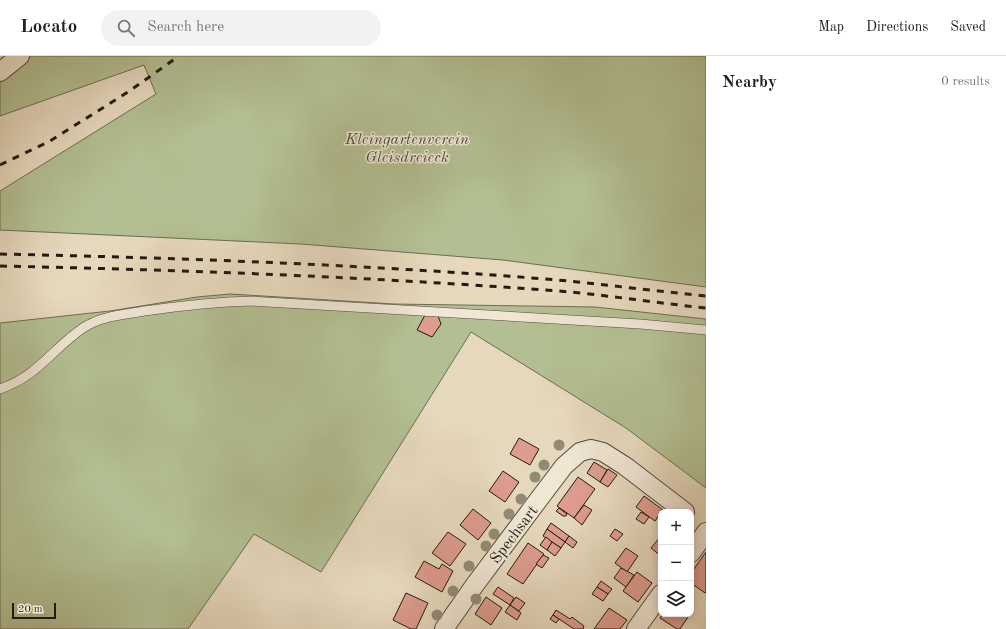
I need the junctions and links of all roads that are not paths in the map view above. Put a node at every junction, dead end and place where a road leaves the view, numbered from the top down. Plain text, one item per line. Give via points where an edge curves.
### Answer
1 (20, 56) edge
2 (0, 72) edge
3 (706, 330) edge
4 (0, 389) edge
5 (681, 509) edge
6 (694, 518) edge
7 (706, 528) edge
8 (706, 532) edge
9 (694, 549) edge
10 (658, 598) edge
11 (444, 629) edge
12 (636, 629) edge

1 - 2 street
3 - 4 lane via 251,301 216,302 99,320 76,334 26,378
5 - 11 street, Spechsart via 603,452 591,449 580,452 564,466
6 - 7 street
8 - 9 street
10 - 12 street

